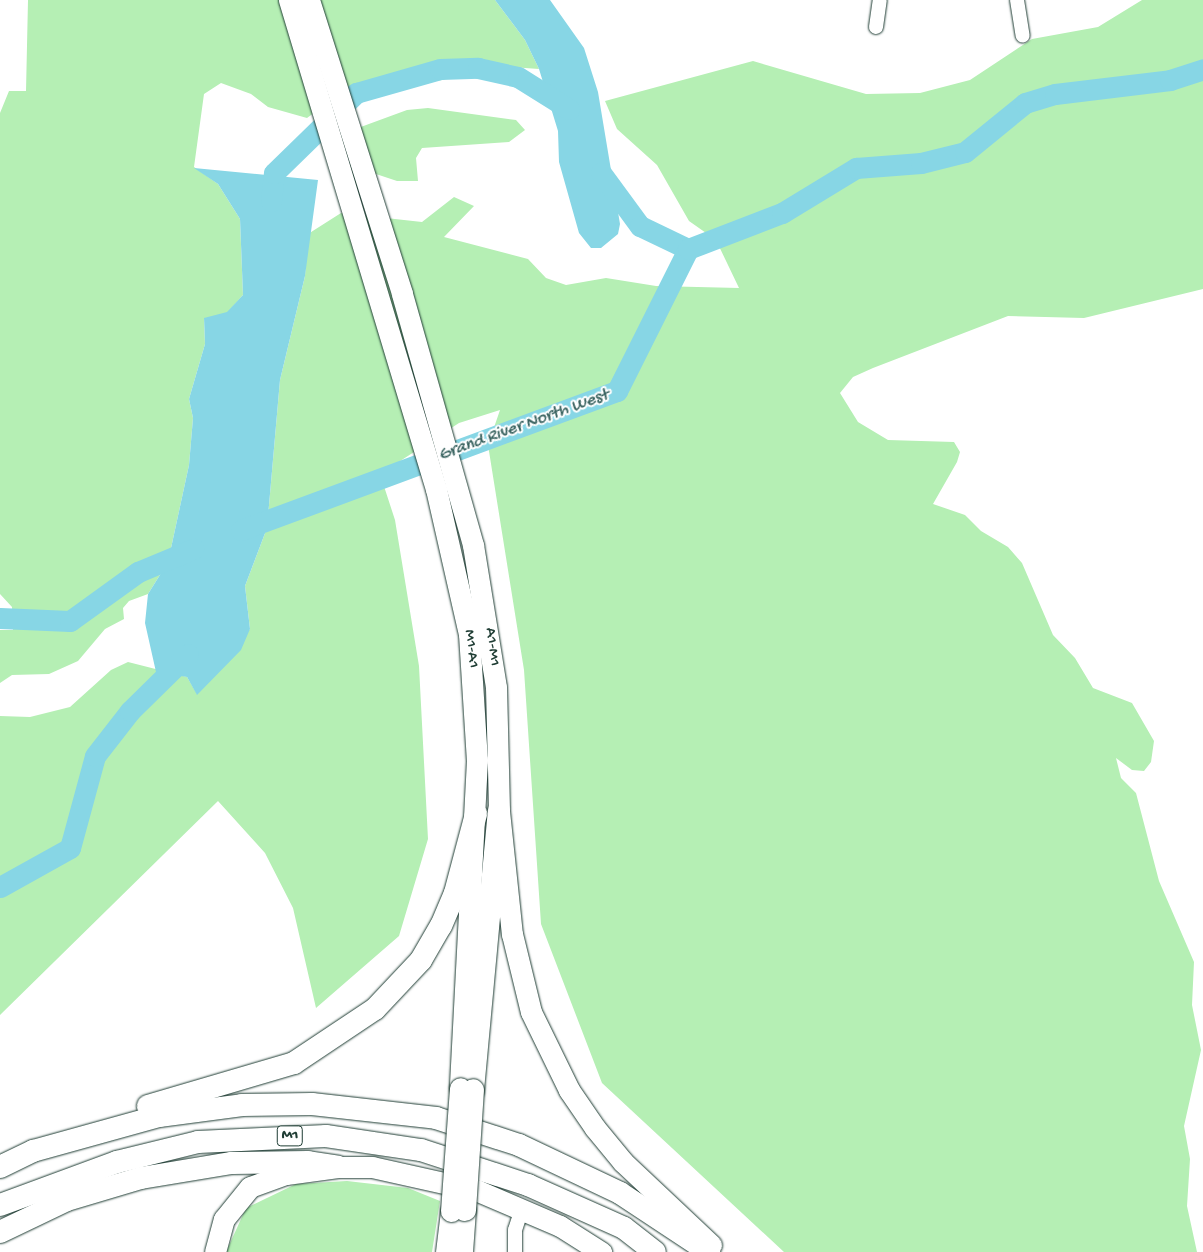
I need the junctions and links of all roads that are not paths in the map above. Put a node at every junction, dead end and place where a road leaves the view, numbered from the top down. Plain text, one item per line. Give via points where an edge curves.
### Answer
1 (289, 0) edge
2 (309, 0) edge
3 (880, 0) edge
4 (1017, 0) edge
5 (876, 27) dead end
6 (1023, 36) dead end
7 (446, 487) junction
8 (498, 811) junction
9 (476, 814) junction
10 (466, 1089) junction
11 (0, 1155) edge
12 (0, 1167) edge
13 (338, 1167) junction
14 (0, 1205) edge
15 (522, 1209) junction
16 (458, 1210) junction
17 (0, 1232) edge
18 (715, 1251) edge
19 (215, 1252) edge
20 (446, 1252) edge
21 (462, 1252) edge
22 (516, 1252) edge
23 (601, 1252) edge
24 (654, 1252) edge

1 - 7 main road
2 - 7 main road via 402,294
3 - 5 street
4 - 6 street
7 - 8 main road, A1-M1 via 487,612 499,730
7 - 9 main road, M1-A1 via 469,634 477,714
8 - 10 highway
8 - 18 main road, A1-M1 via 520,975 549,1052 569,1090 623,1162
9 - 10 main road, M1-A1
9 - 11 highway via 455,893 441,926 400,985 354,1024 294,1063 51,1133
10 - 16 highway, bridge
12 - 18 highway, M1 via 33,1151 159,1116 242,1105 312,1104 436,1118 519,1145 620,1193
13 - 15 main road via 372,1167 418,1176 476,1190
13 - 17 highway via 308,1162 232,1163 141,1178 67,1200
13 - 19 main road via 286,1174 250,1187 224,1219
14 - 24 highway, M1 via 117,1162 198,1142 326,1136 421,1150 528,1185 624,1228
15 - 22 street via 514,1230
15 - 23 main road via 560,1226
16 - 20 main road
16 - 21 highway

